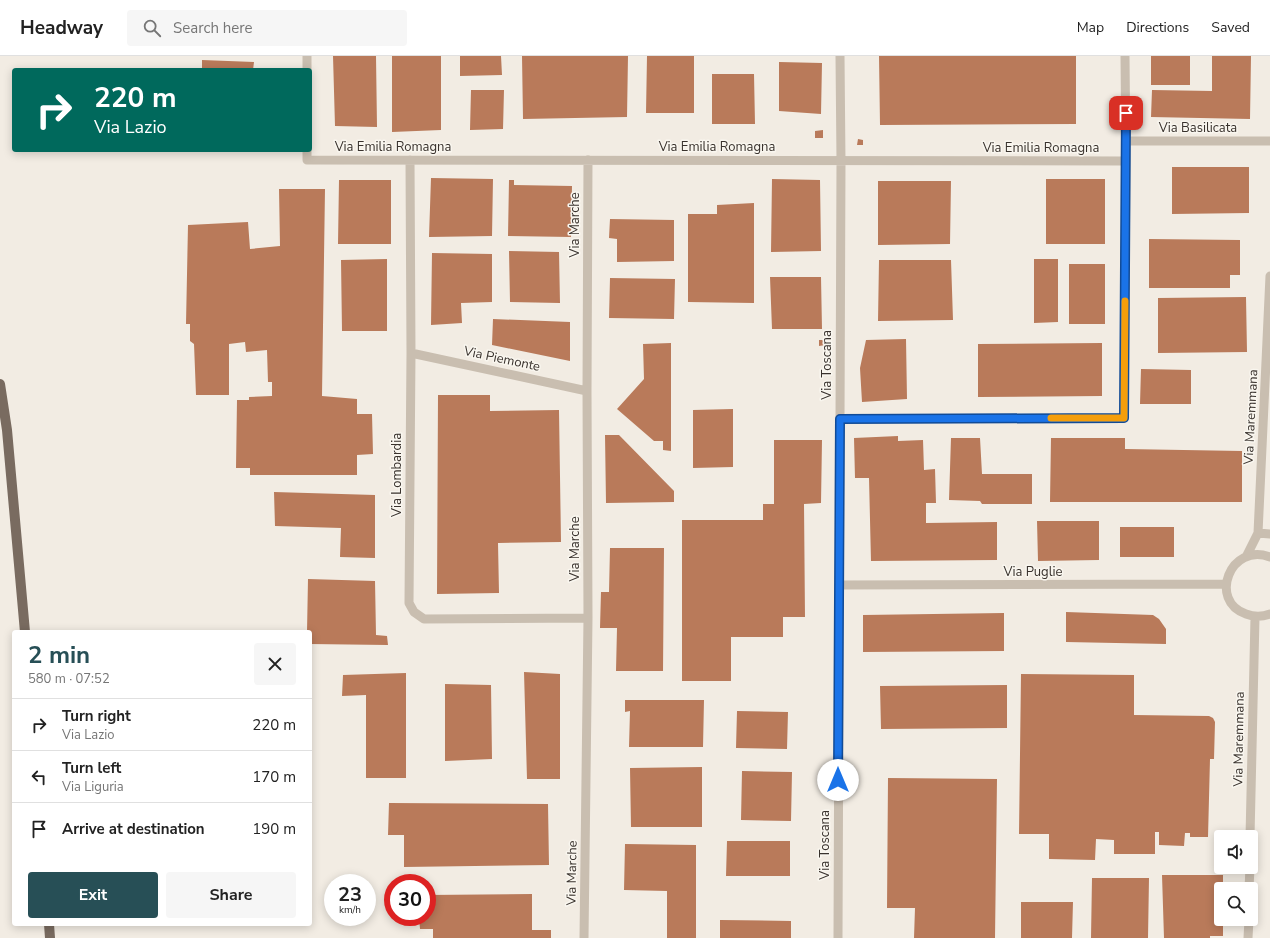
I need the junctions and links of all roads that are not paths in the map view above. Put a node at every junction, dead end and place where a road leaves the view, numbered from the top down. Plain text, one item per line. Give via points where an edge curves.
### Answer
1 (307, 56) edge
2 (840, 56) edge
3 (1125, 56) edge
4 (307, 68) edge
5 (1126, 141) junction
6 (1270, 141) edge
7 (307, 152) edge
8 (410, 160) junction
9 (588, 160) junction
10 (841, 161) junction
11 (1126, 161) junction
12 (1270, 276) edge
13 (1269, 339) edge
14 (411, 353) junction
15 (1, 388) edge
16 (587, 391) junction
17 (840, 419) junction
18 (1258, 533) junction
19 (1270, 534) edge
20 (1246, 557) junction
21 (1270, 557) edge
22 (1226, 584) junction
23 (839, 585) junction
24 (1270, 614) edge
25 (1255, 616) junction
26 (588, 618) junction
27 (25, 630) edge
28 (1250, 830) edge
29 (49, 926) edge
30 (1249, 926) edge
31 (50, 938) edge
32 (584, 938) edge
33 (838, 938) edge
34 (1248, 938) edge

1 - 4 street
2 - 10 street, Via Toscana
3 - 5 street
5 - 6 street, Via Basilicata
5 - 11 street
7 - 8 street, Via Emilia Romagna via 308,160
8 - 9 street, Via Emilia Romagna
8 - 14 street, Via Lombardia
9 - 10 street, Via Emilia Romagna
9 - 16 street, Via Marche
10 - 11 street, Via Emilia Romagna
10 - 17 street, Via Toscana
11 - 17 street via 1124,418
12 - 13 street, Via Maremmana
13 - 18 street, Via Maremmana
14 - 16 street, Via Piemonte
14 - 26 street, Via Lombardia via 411,608 424,619
15 - 27 main road
16 - 26 street, Via Marche
17 - 23 street, Via Toscana
18 - 19 street
18 - 20 street, Via Maremmana
20 - 21 street via 1259,554
20 - 22 street via 1234,565
22 - 23 street, Via Puglie
22 - 25 street via 1230,600 1236,608 1244,614
23 - 33 street, Via Toscana
24 - 25 street
25 - 28 street, Via Maremmana
26 - 32 street, Via Marche
29 - 31 main road
30 - 34 street

